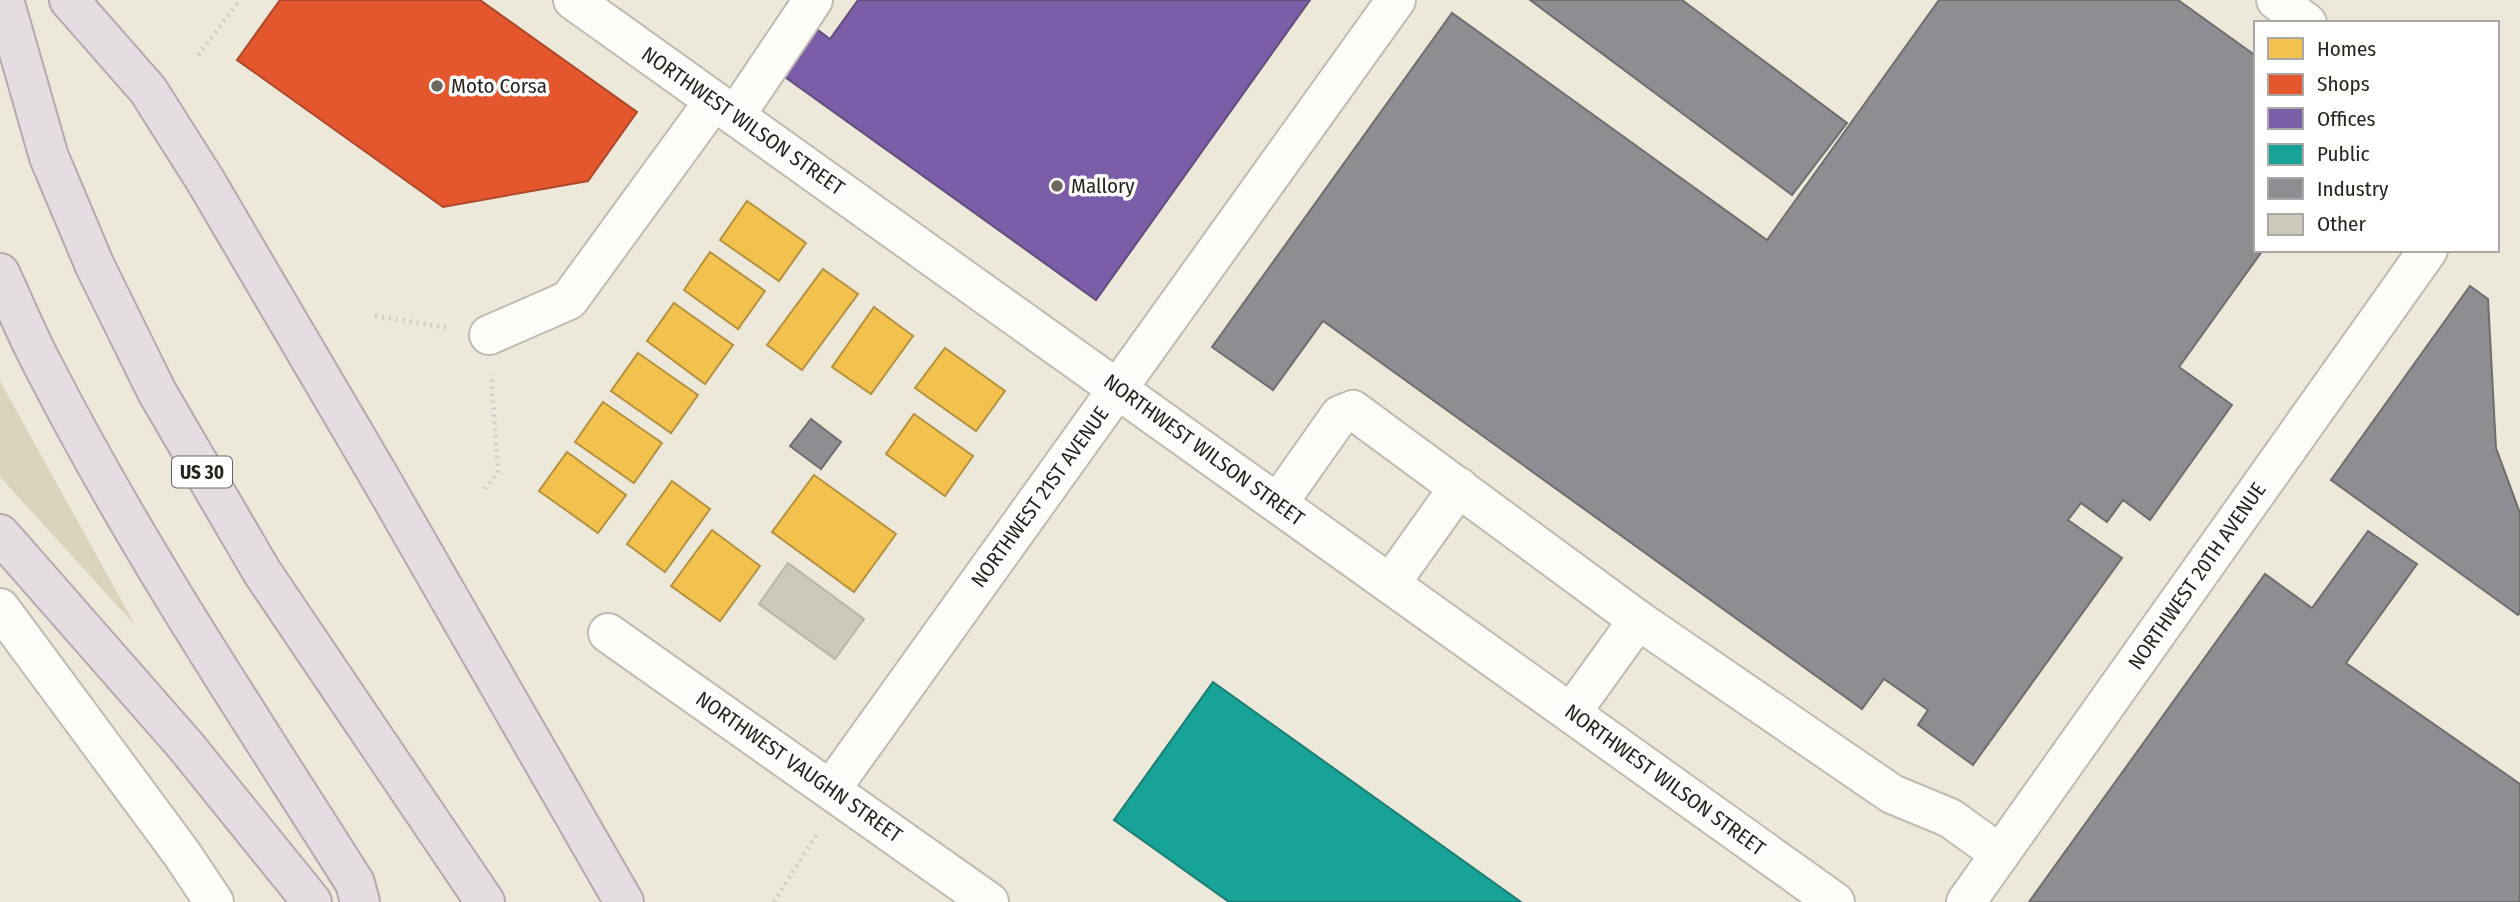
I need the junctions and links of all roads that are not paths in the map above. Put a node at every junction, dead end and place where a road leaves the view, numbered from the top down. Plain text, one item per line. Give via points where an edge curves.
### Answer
1 (4, 0) edge
2 (69, 0) edge
3 (573, 0) edge
4 (813, 0) edge
5 (1396, 0) edge
6 (2276, 0) edge
7 (2304, 21) edge
8 (725, 108) junction
9 (2427, 252) edge
10 (0, 273) edge
11 (489, 335) road end
12 (1118, 388) junction
13 (1459, 487) junction
14 (1278, 503) junction
15 (0, 534) edge
16 (1390, 584) junction
17 (0, 608) edge
18 (1638, 620) junction
19 (608, 633) dead end
20 (1571, 713) junction
21 (831, 789) junction
22 (2000, 854) junction
23 (948, 890) edge
24 (214, 902) edge
25 (312, 902) edge
26 (360, 902) edge
27 (485, 902) edge
28 (624, 902) edge
29 (989, 902) edge
30 (1835, 902) edge
31 (1966, 902) edge

1 - 27 highway, US 30 via 49,157 95,266 157,392 262,572
2 - 28 highway via 148,90 205,180
3 - 8 street, NORTHWEST WILSON STREET
4 - 8 street
5 - 12 street, NORTHWEST 21ST AVENUE
6 - 7 street
8 - 11 street via 569,300
8 - 12 street, NORTHWEST WILSON STREET
9 - 22 street, NORTHWEST 20TH AVENUE
10 - 26 highway via 44,368 118,503 355,883
12 - 14 street, NORTHWEST WILSON STREET
12 - 21 street, NORTHWEST 21ST AVENUE
13 - 14 street via 1353,411 1340,415
13 - 16 street
13 - 18 street
14 - 16 street, NORTHWEST WILSON STREET
15 - 25 highway via 185,744
16 - 20 street, NORTHWEST WILSON STREET
17 - 24 street
18 - 20 street
18 - 22 street via 1892,794 1950,818
19 - 21 street, NORTHWEST VAUGHN STREET
20 - 30 street, NORTHWEST WILSON STREET
21 - 23 street, NORTHWEST VAUGHN STREET
22 - 31 street, NORTHWEST 20TH AVENUE
23 - 29 street, NORTHWEST VAUGHN STREET

